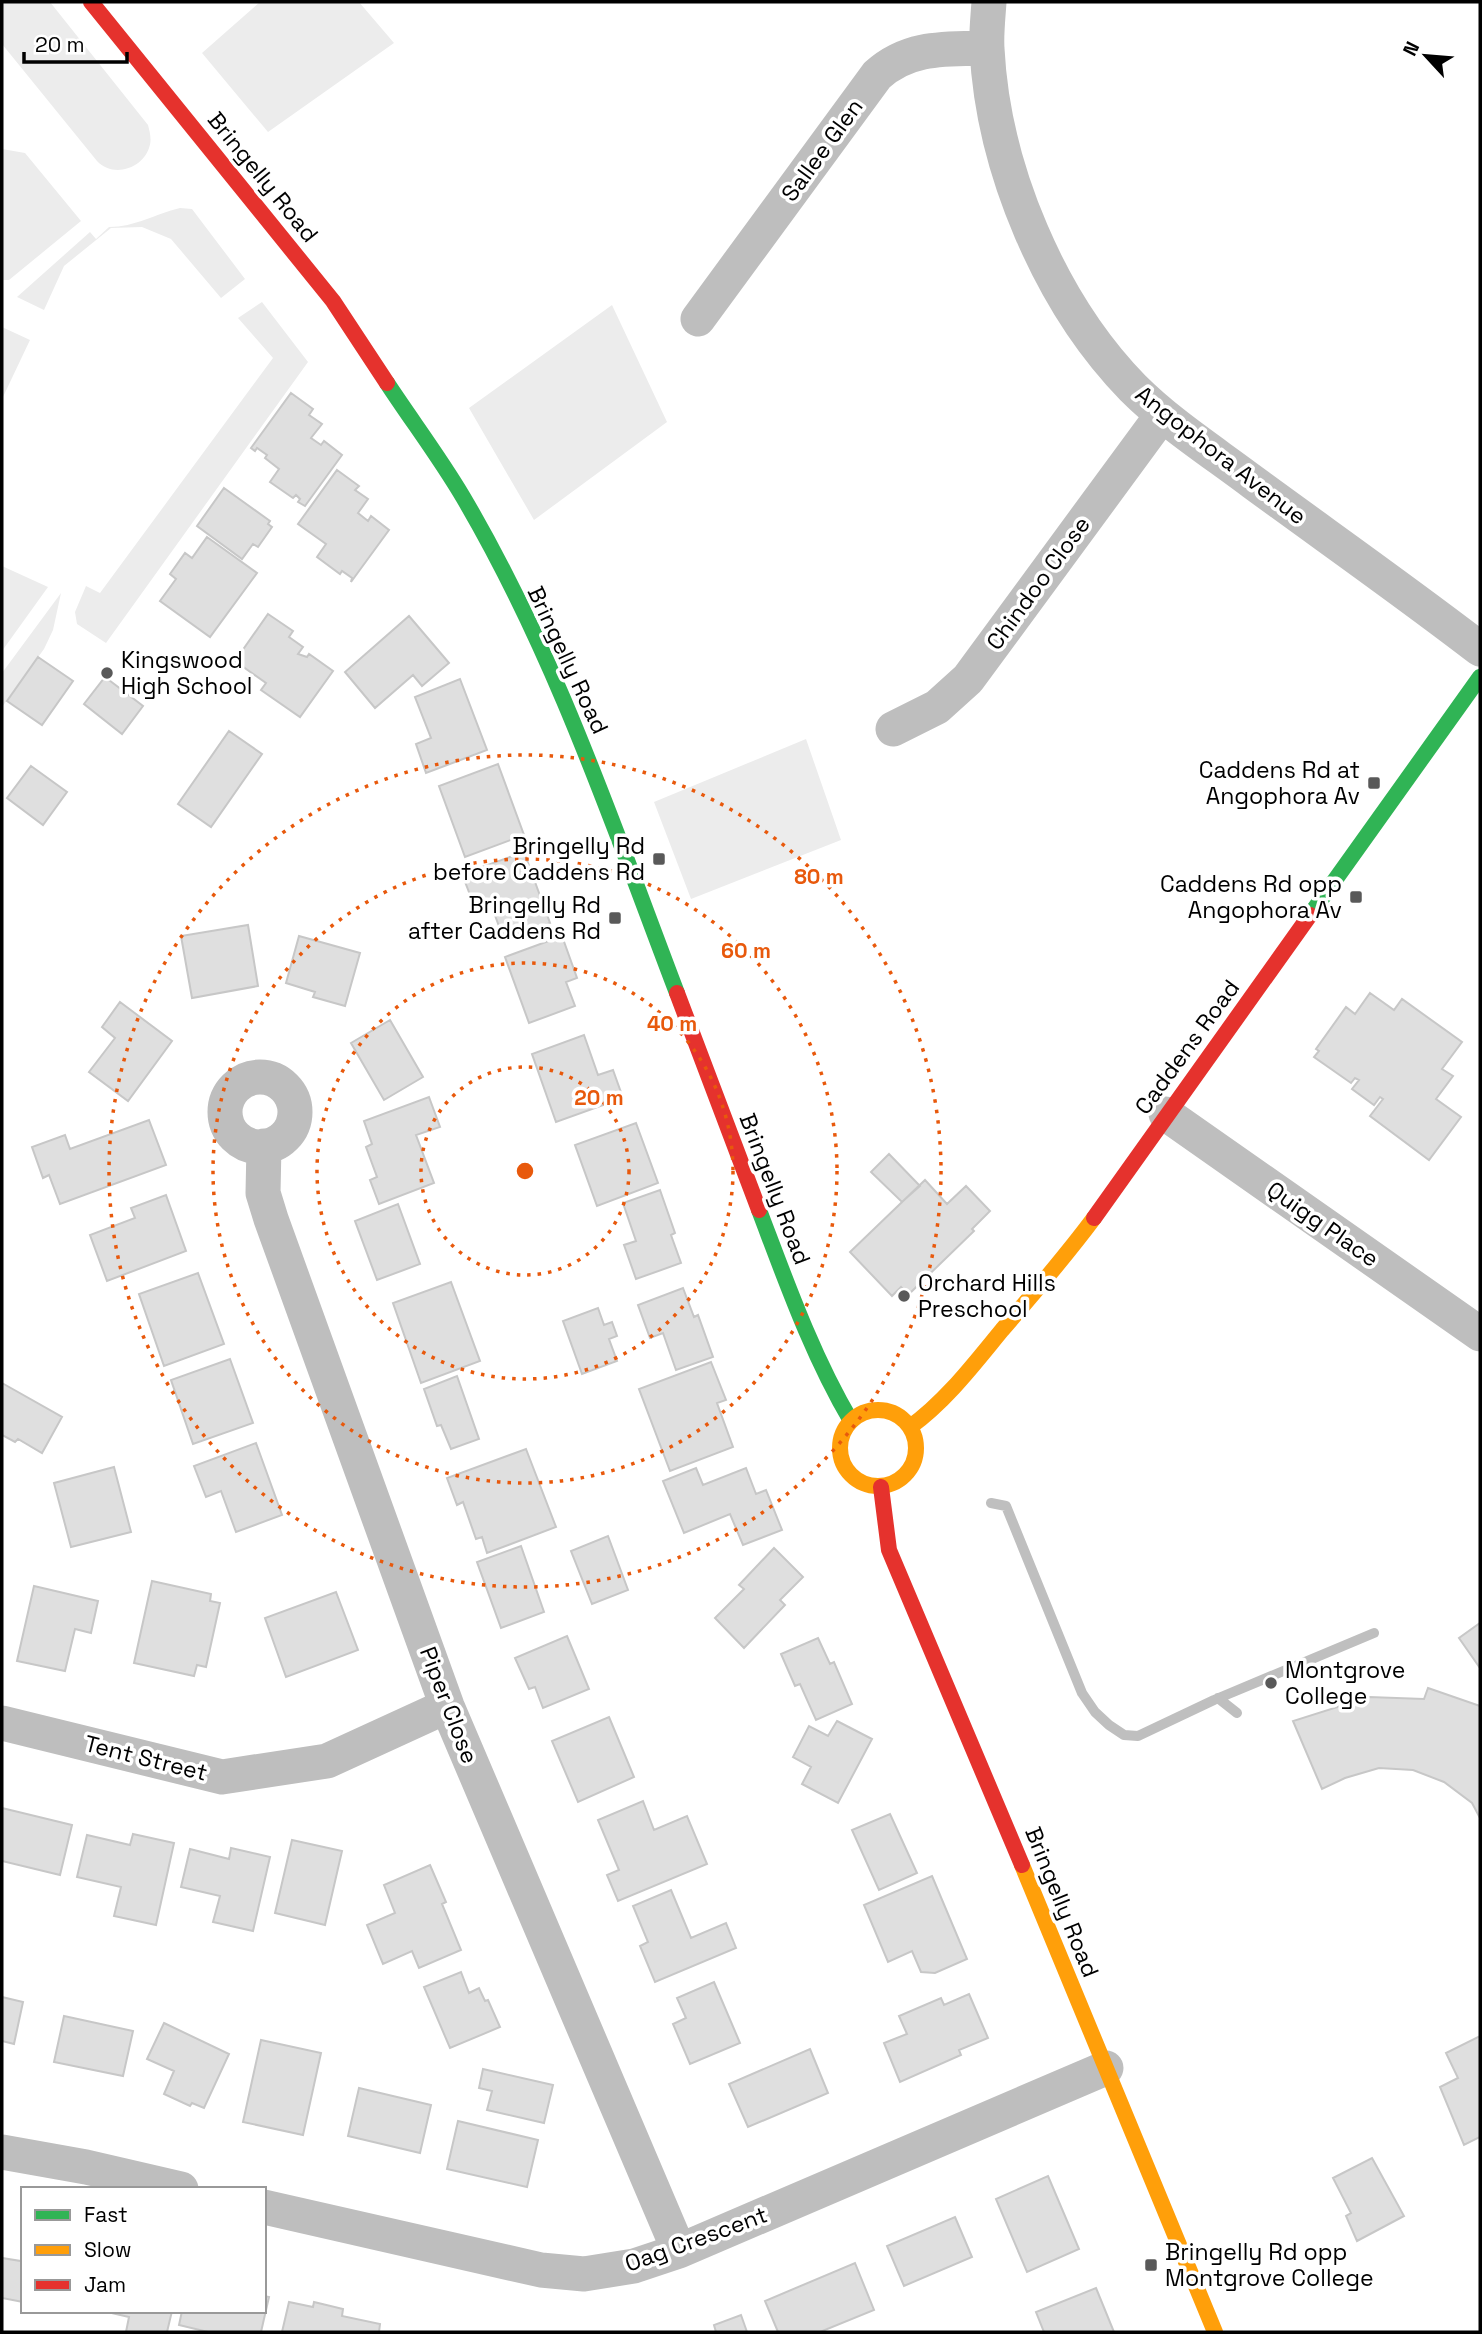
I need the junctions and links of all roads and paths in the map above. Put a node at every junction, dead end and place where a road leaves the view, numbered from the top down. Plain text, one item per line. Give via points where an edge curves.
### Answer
1 (92, 2) edge
2 (989, 2) edge
3 (987, 48) junction
4 (698, 319) dead end
5 (1162, 415) junction
6 (1480, 649) edge
7 (1480, 677) edge
8 (892, 729) dead end
9 (1166, 1114) junction
10 (264, 1146) dead end
11 (1480, 1334) edge
12 (851, 1420) junction
13 (910, 1427) junction
14 (881, 1487) junction
15 (447, 1706) junction
16 (2, 1723) edge
17 (1106, 2068) junction
18 (2, 2152) edge
19 (172, 2187) edge
20 (266, 2207) edge
21 (679, 2251) junction
22 (1215, 2332) edge

1 - 12 main road, Bringelly Road via 333,301 463,497 523,611 581,739 786,1282 833,1391
2 - 3 street, Angophora Avenue
3 - 4 street, Sallee Glen via 916,52 877,75
3 - 5 street, Angophora Avenue via 1006,158 1047,267 1107,359
5 - 6 street, Angophora Avenue
5 - 8 street, Chindoo Close via 968,678 937,707
7 - 9 main road, Caddens Road
9 - 11 street, Quigg Place
9 - 13 main road, Caddens Road via 1072,1248 956,1386
10 - 15 street, Piper Close via 263,1193 271,1219
12 - 13 main road via 875,1410 889,1411
12 - 14 main road via 840,1444 841,1458 855,1479
13 - 14 main road via 917,1452 912,1465 905,1476
14 - 17 main road, Bringelly Road via 889,1550
15 - 16 street, Tent Street via 327,1761 222,1777
15 - 21 street, Piper Close
17 - 21 street, Oag Crescent
17 - 22 main road, Bringelly Road
18 - 19 street
20 - 21 street, Oag Crescent via 541,2270 584,2274 634,2266

